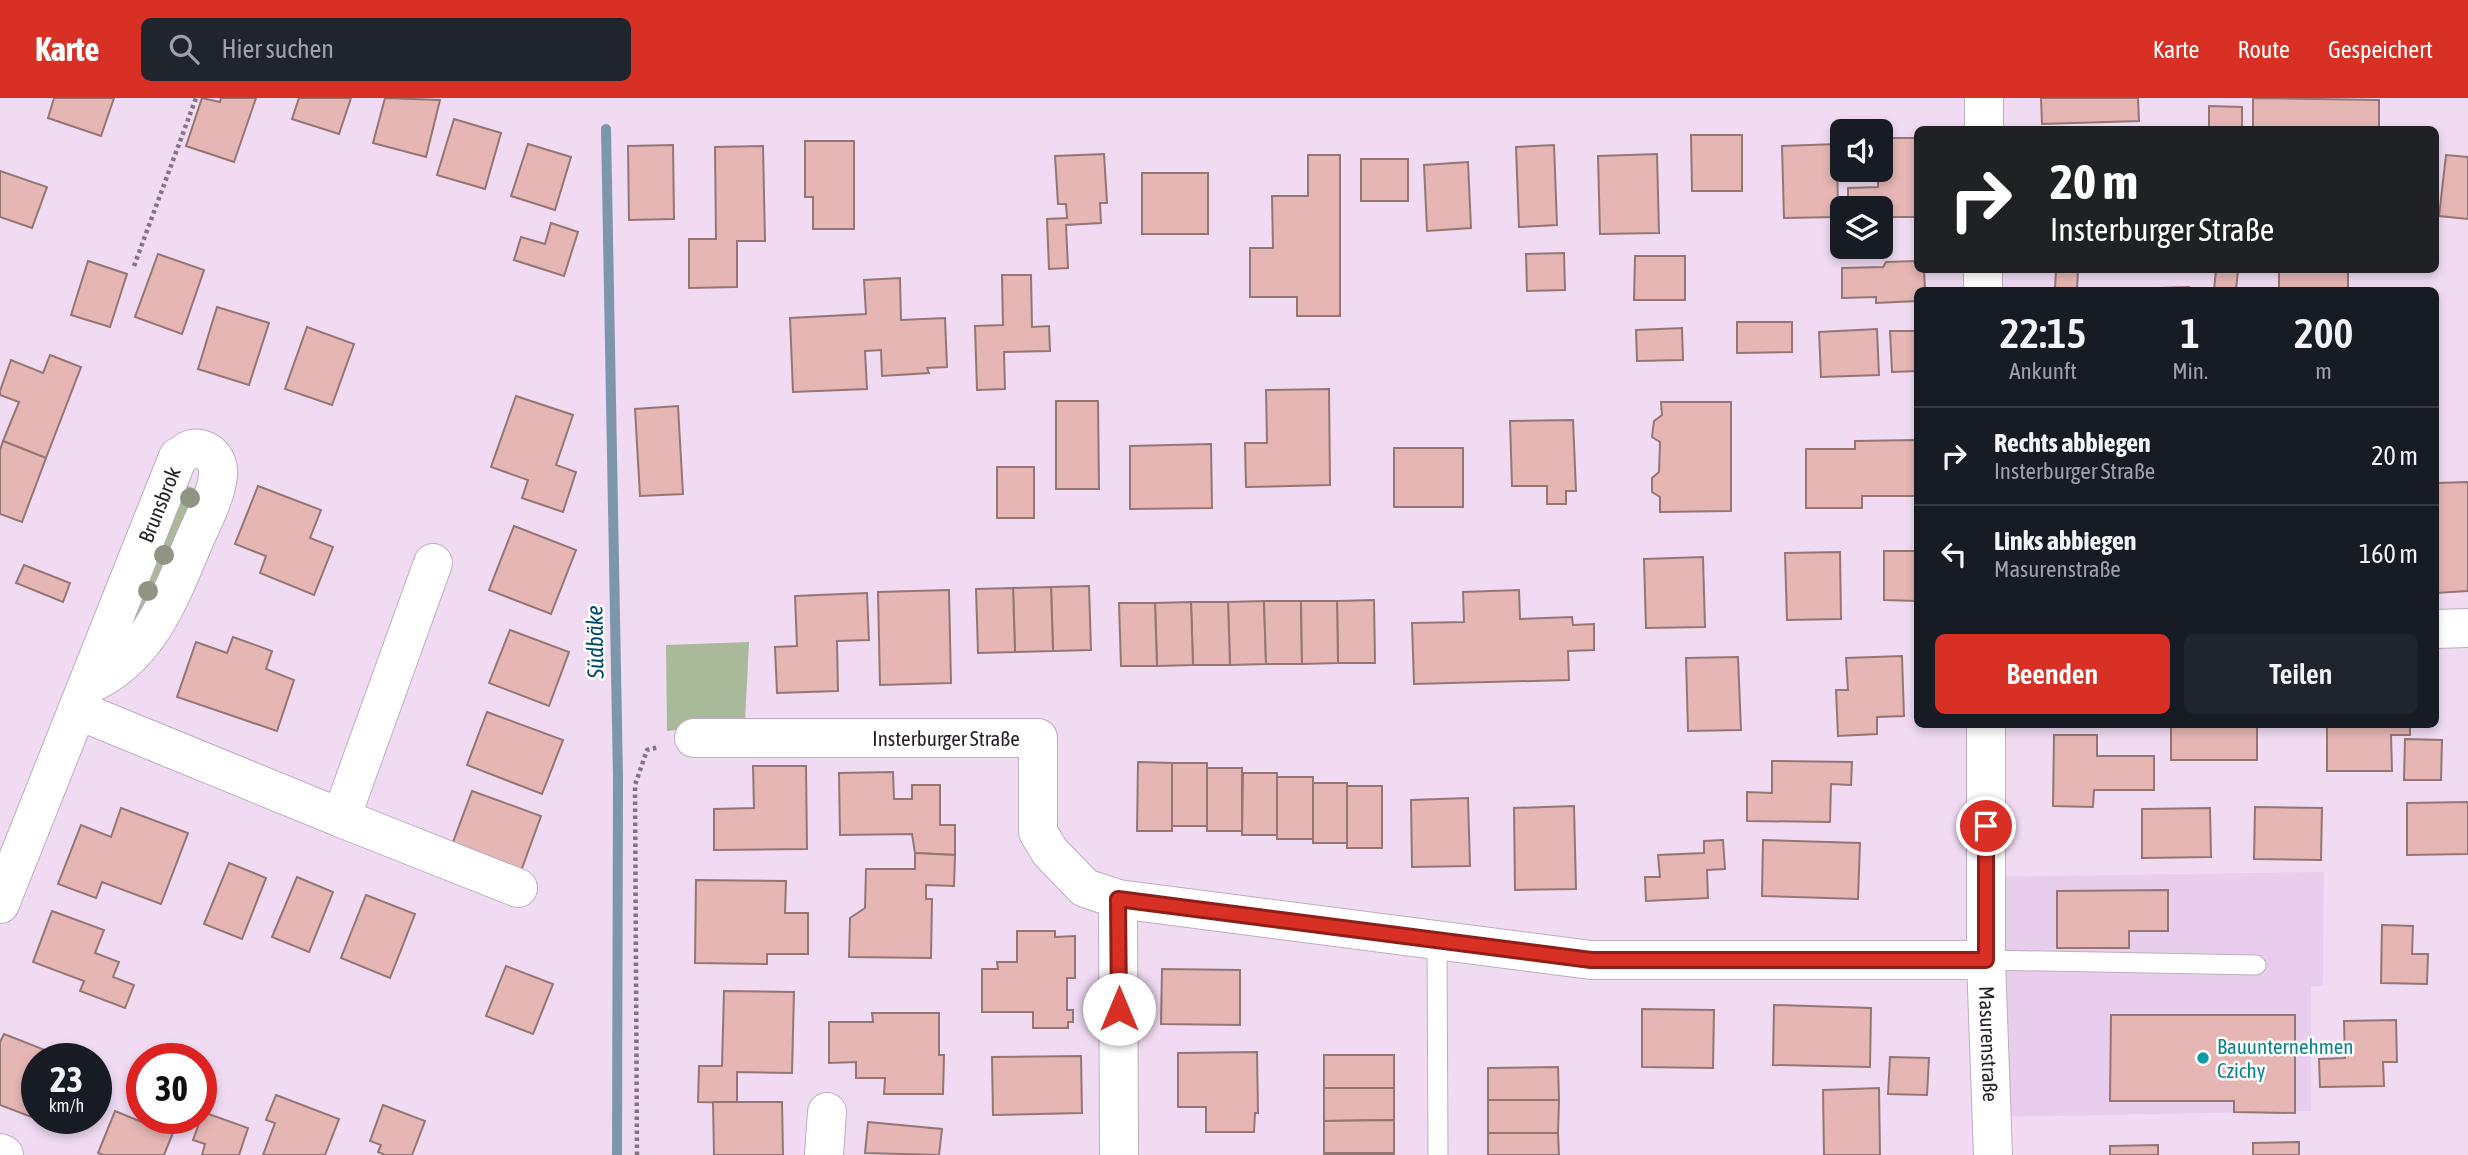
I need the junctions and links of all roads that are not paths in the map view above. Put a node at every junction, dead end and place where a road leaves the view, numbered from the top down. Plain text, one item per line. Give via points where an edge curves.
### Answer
1 (1984, 98) edge
2 (1984, 126) edge
3 (433, 563) dead end
4 (2468, 628) edge
5 (2439, 629) edge
6 (83, 697) junction
7 (1986, 728) edge
8 (694, 738) road end
9 (341, 818) junction
10 (518, 888) dead end
11 (1118, 899) junction
12 (0, 904) edge
13 (1437, 939) junction
14 (1986, 960) junction
15 (2256, 965) dead end
16 (827, 1112) dead end
17 (824, 1155) edge
18 (1119, 1155) edge
19 (1438, 1155) edge
20 (1993, 1155) edge

1 - 2 street
3 - 9 street
4 - 5 street
6 - 6 street, Brunsbrok via 130,656 170,598 219,473 216,459 204,450 191,449 178,457
6 - 9 street
6 - 12 street, Brunsbrok
7 - 14 street, Masurenstraße
8 - 11 street, Insterburger Straße via 1038,738 1038,832 1050,852 1085,888
9 - 10 street
11 - 13 street, Insterburger Straße
11 - 18 street
13 - 14 street, Insterburger Straße via 1591,960
13 - 19 lane
14 - 15 lane
14 - 20 street, Masurenstraße
16 - 17 street

